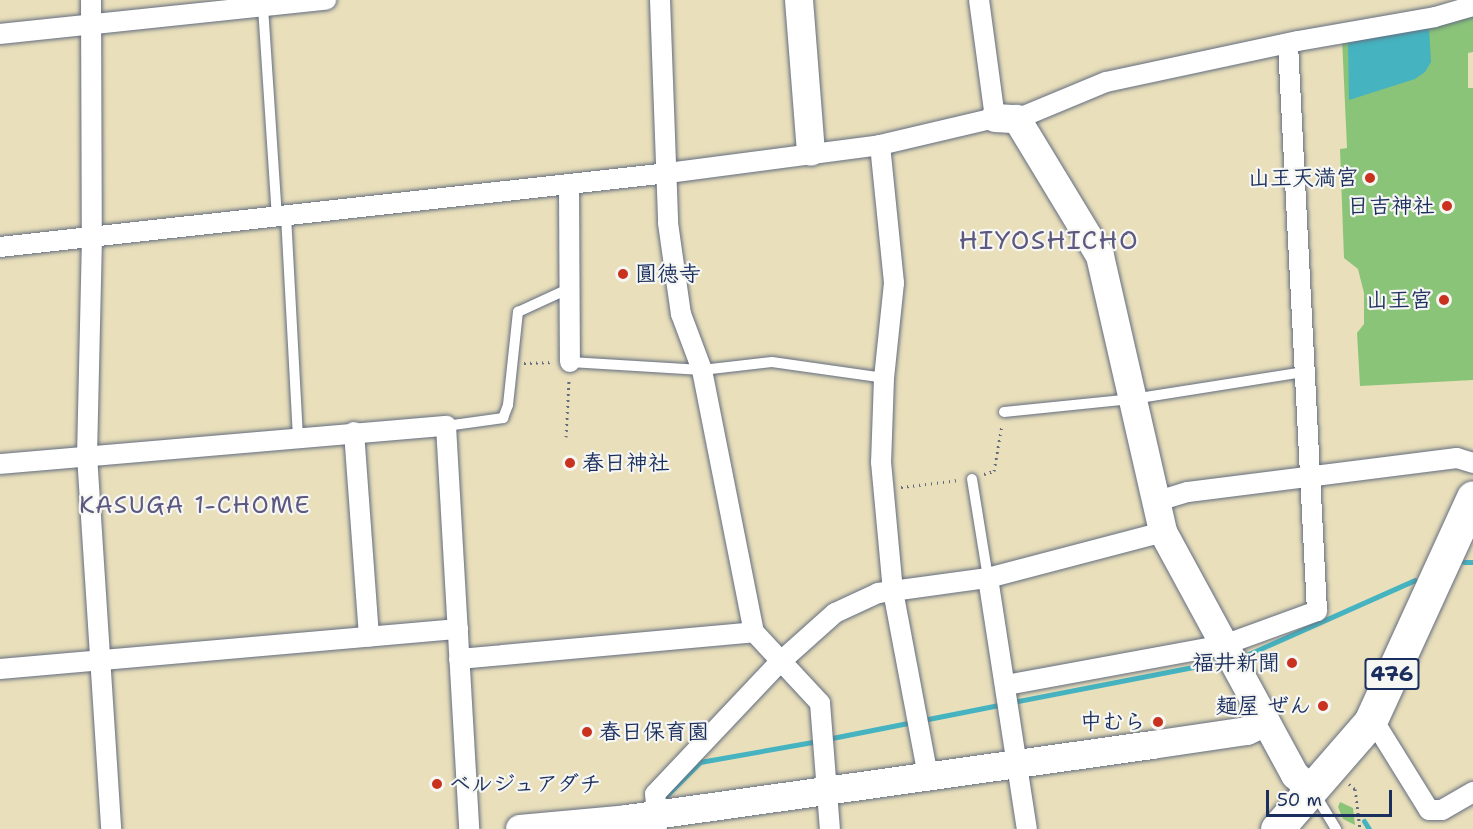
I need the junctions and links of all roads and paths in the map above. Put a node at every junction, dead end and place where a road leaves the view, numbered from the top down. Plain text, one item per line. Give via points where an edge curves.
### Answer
1 (91, 0) edge
2 (326, 0) edge
3 (660, 0) edge
4 (799, 0) edge
5 (979, 0) edge
6 (258, 5) edge
7 (1473, 6) edge
8 (90, 27) junction
9 (0, 34) edge
10 (1288, 44) junction
11 (1006, 119) junction
12 (880, 145) junction
13 (811, 152) junction
14 (668, 173) junction
15 (569, 185) junction
16 (282, 217) junction
17 (92, 237) junction
18 (0, 247) edge
19 (0, 254) edge
20 (568, 290) junction
21 (570, 362) junction
22 (513, 363) junction
23 (702, 370) junction
24 (1303, 372) junction
25 (884, 378) junction
26 (1133, 399) junction
27 (1004, 412) joint
28 (446, 426) junction
29 (354, 432) junction
30 (298, 436) junction
31 (566, 437) dead end
32 (87, 455) junction
33 (1473, 463) edge
34 (0, 464) edge
35 (1311, 477) junction
36 (972, 478) junction
37 (884, 489) junction
38 (1473, 497) edge
39 (1158, 501) junction
40 (1163, 532) junction
41 (988, 578) junction
42 (893, 591) junction
43 (458, 629) junction
44 (754, 632) junction
45 (369, 636) junction
46 (1230, 655) junction
47 (100, 659) junction
48 (459, 659) junction
49 (779, 663) junction
50 (0, 669) edge
51 (1006, 685) junction
52 (1266, 722) junction
53 (1370, 722) junction
54 (1018, 763) junction
55 (927, 776) junction
56 (1347, 783) dead end
57 (828, 789) junction
58 (1313, 791) junction
59 (1473, 792) edge
60 (657, 822) edge
61 (111, 829) edge
62 (469, 829) edge
63 (520, 829) edge
64 (830, 829) edge
65 (1027, 829) edge
66 (1277, 829) edge
67 (1336, 829) edge
68 (1360, 829) edge

1 - 8 street
2 - 6 street
3 - 14 street
4 - 13 street
5 - 11 street
6 - 8 street
6 - 16 lane
7 - 10 street via 1435,17
8 - 9 street
8 - 17 street
10 - 11 street via 1106,82
10 - 24 street
11 - 12 street
11 - 26 street via 1100,256
12 - 13 street
12 - 25 street via 894,283
13 - 14 street
14 - 15 street
14 - 23 street via 668,223 681,314
15 - 16 street
15 - 20 street
16 - 17 street
16 - 30 lane
17 - 18 street
17 - 32 street
18 - 19 lane
20 - 21 street
20 - 22 lane via 518,312
21 - 22 path
21 - 23 lane
21 - 31 path
22 - 28 lane via 503,418
23 - 25 lane via 772,362
23 - 44 street
24 - 26 lane
24 - 35 street
25 - 37 street
26 - 27 lane
26 - 39 street
27 - 36 path via 994,471
28 - 29 street
28 - 43 street
29 - 30 street
29 - 45 street
30 - 32 street
32 - 34 street
32 - 47 street
33 - 35 street via 1457,458
35 - 39 street via 1188,492
35 - 46 street via 1317,611
36 - 37 path
36 - 41 lane
37 - 42 street
38 - 53 highway, 476
39 - 40 street
40 - 41 street
40 - 46 street
41 - 42 street
41 - 51 street
42 - 49 street via 878,593 835,613
42 - 55 street
43 - 45 street
43 - 48 street
44 - 48 street
44 - 49 street
45 - 47 street
46 - 51 street
46 - 52 street
47 - 50 street
47 - 61 street
48 - 62 street
49 - 57 street via 820,703
49 - 60 street via 656,794
51 - 54 street
52 - 54 street via 1247,731
52 - 58 street via 1295,775
53 - 58 highway, 476
53 - 59 street via 1380,731 1429,810 1442,810
54 - 55 street
54 - 65 street
55 - 57 street
56 - 68 path via 1355,789
57 - 60 street
57 - 64 street
58 - 66 highway, 476
58 - 67 lane
60 - 63 street

